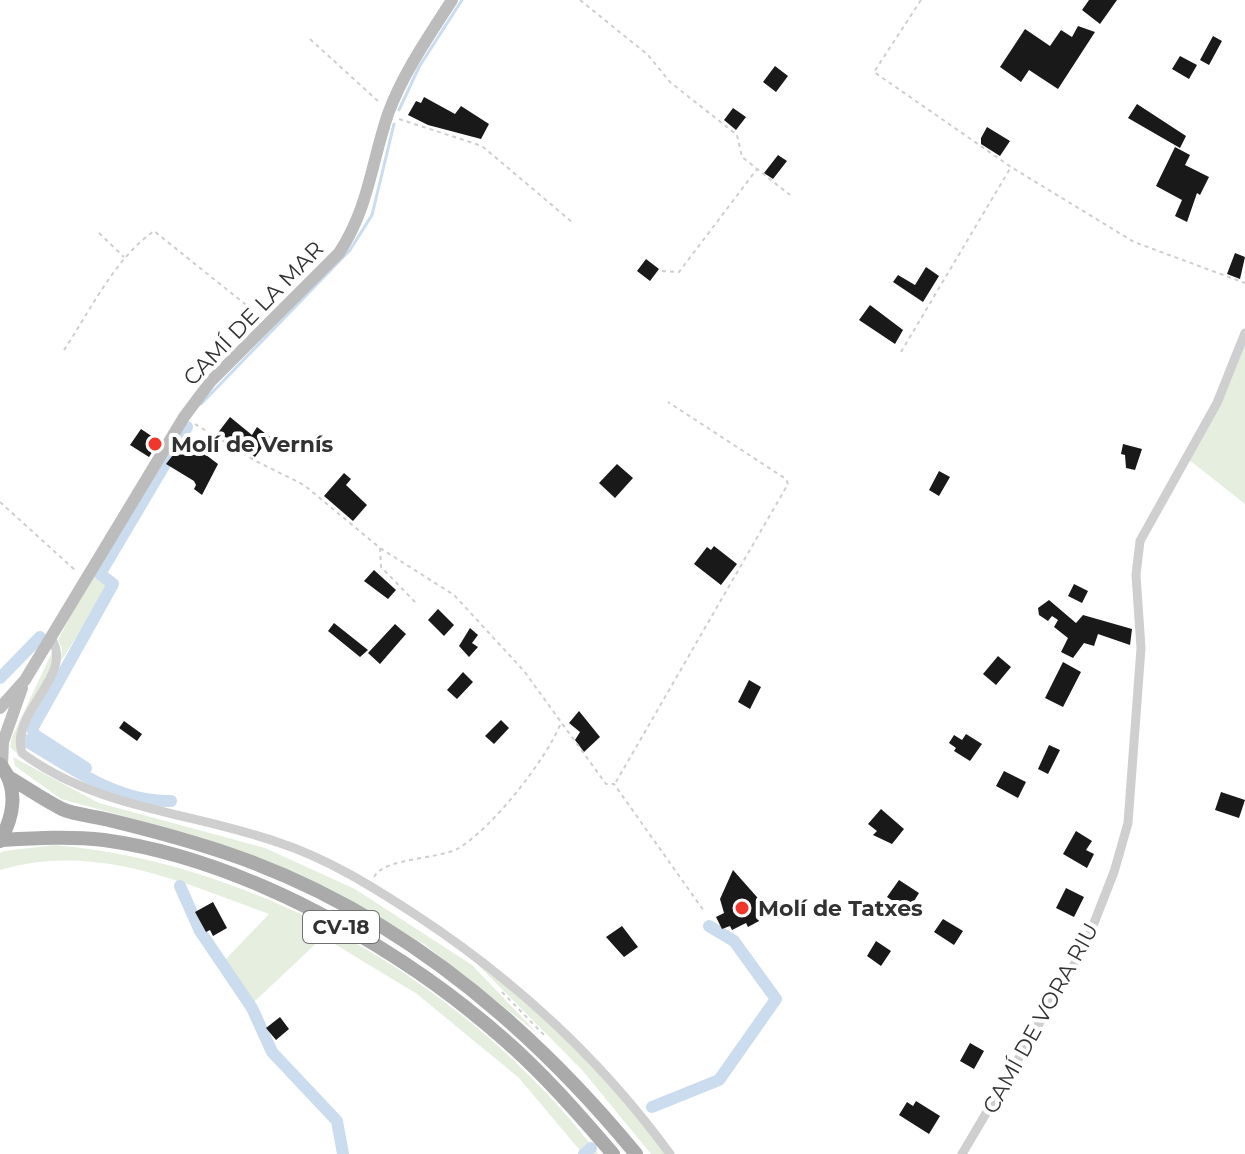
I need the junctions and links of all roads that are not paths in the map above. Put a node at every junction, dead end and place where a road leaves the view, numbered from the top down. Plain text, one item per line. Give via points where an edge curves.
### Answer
1 (452, 0) edge
2 (1245, 333) edge
3 (51, 638) junction
4 (25, 680) junction
5 (0, 708) edge
6 (4, 769) edge
7 (0, 840) edge
8 (613, 1154) edge
9 (636, 1154) edge
10 (670, 1154) edge
11 (962, 1154) edge

1 - 3 street, CAMÍ DE LA MAR via 406,74 388,115 366,201 339,253 211,381 184,417
2 - 11 street, CAMÍ DE VORA RIU via 1217,403 1140,541 1136,575 1141,648 1128,823 1114,872 1085,946
3 - 4 street, CAMÍ DE LA MAR
3 - 10 street via 59,649 57,661 23,725 22,753 103,796 280,842 370,885 482,959 540,1008 641,1114
4 - 5 street, CAMÍ DE LA MAR
4 - 6 street, CAMÍ DE LA MAR via 3,742
6 - 7 main road, CV-18 via 14,810
6 - 9 main road, CV-18 via 64,810 233,855 386,928 509,1018 576,1083
7 - 8 main road, CV-18 via 60,837 157,852 303,906 444,991 564,1097

